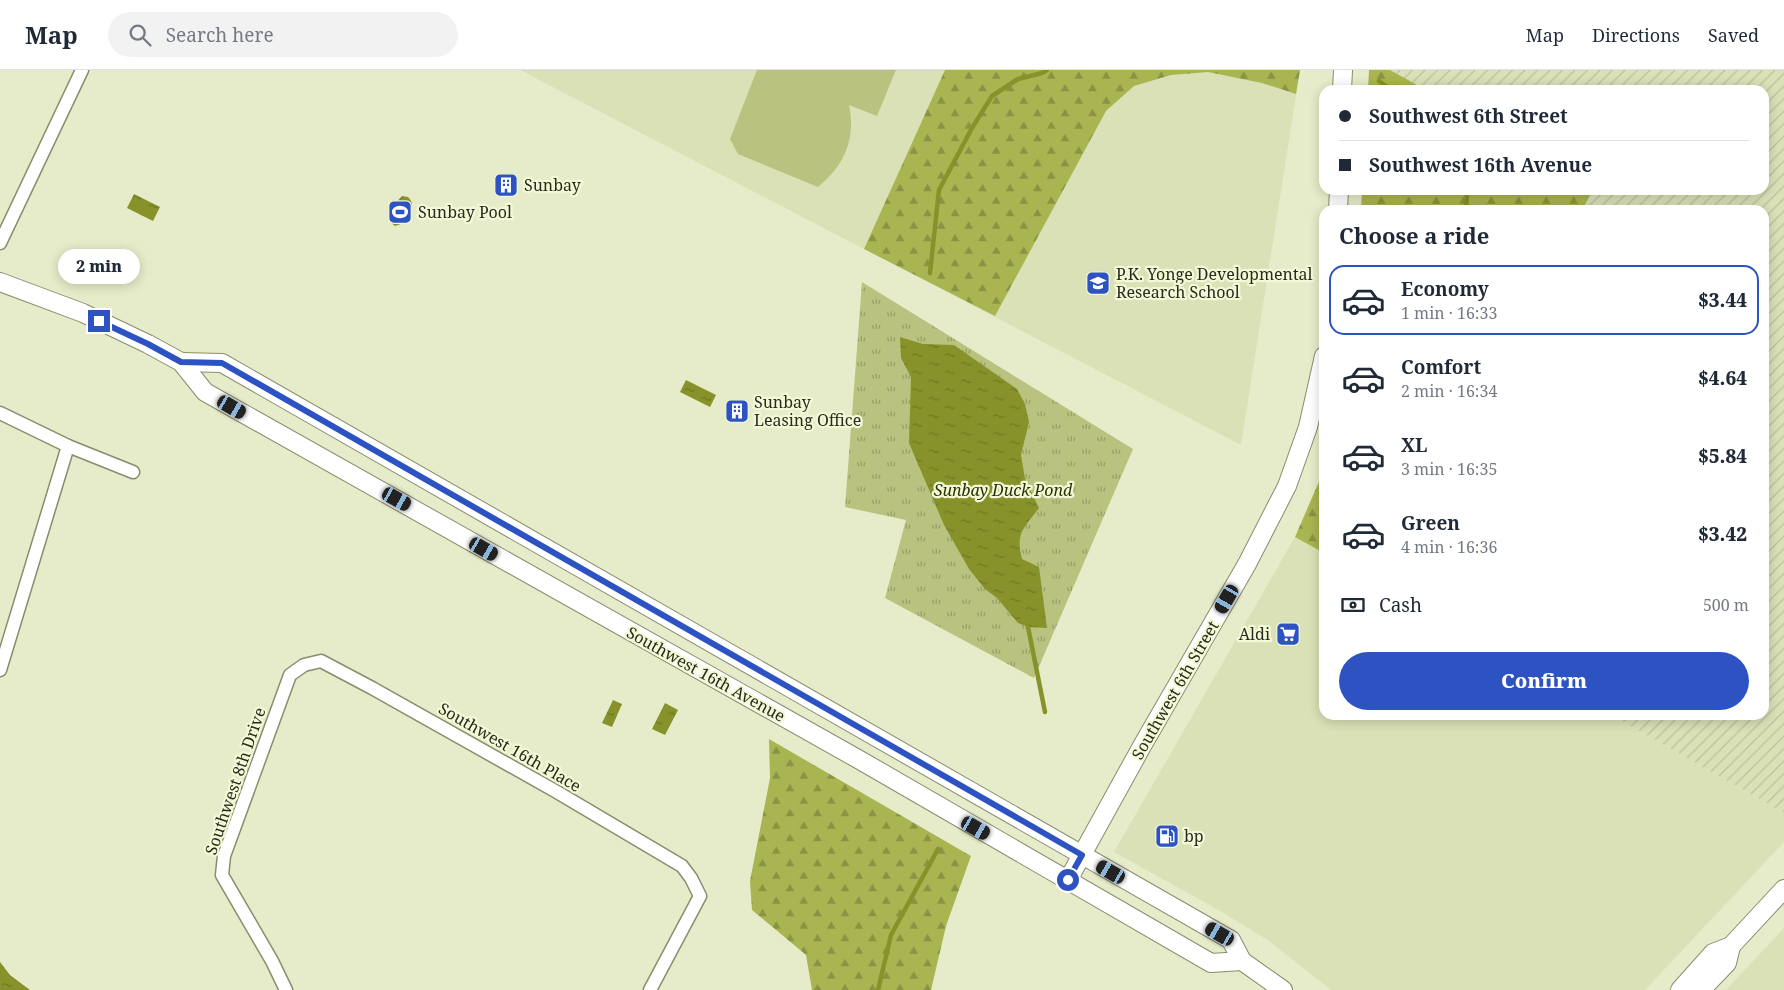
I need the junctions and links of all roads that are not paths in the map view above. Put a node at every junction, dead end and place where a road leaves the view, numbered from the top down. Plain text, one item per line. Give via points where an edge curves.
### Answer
1 (82, 70) edge
2 (1343, 70) edge
3 (1342, 85) edge
4 (0, 243) edge
5 (0, 282) edge
6 (181, 362) junction
7 (1319, 378) edge
8 (0, 414) edge
9 (68, 446) junction
10 (133, 472) dead end
11 (304, 665) joint
12 (0, 670) edge
13 (1082, 855) junction
14 (1068, 880) junction
15 (1784, 889) edge
16 (1731, 946) junction
17 (1242, 961) junction
18 (286, 990) edge
19 (650, 990) edge
20 (1283, 990) edge
21 (1680, 990) edge
22 (1701, 990) edge

1 - 4 street
2 - 3 main road
5 - 6 main road, Southwest 16th Avenue via 82,313
6 - 13 main road, Southwest 16th Avenue via 222,363
6 - 14 main road, Southwest 16th Avenue via 205,392
7 - 13 main road, Southwest 6th Street via 1308,427 1287,486 1247,564
8 - 9 street
9 - 10 street
9 - 12 street
11 - 18 street, Southwest 8th Drive via 290,675 224,856 222,876
11 - 19 street, Southwest 16th Place via 321,661 372,688 682,866 700,896
13 - 14 main road, Southwest 6th Street
13 - 17 main road, Southwest 16th Avenue via 1231,940
14 - 17 main road, Southwest 16th Avenue via 1211,963
15 - 16 main road
16 - 21 main road via 1713,953
16 - 22 main road via 1727,963
17 - 20 main road, Southwest 16th Avenue

